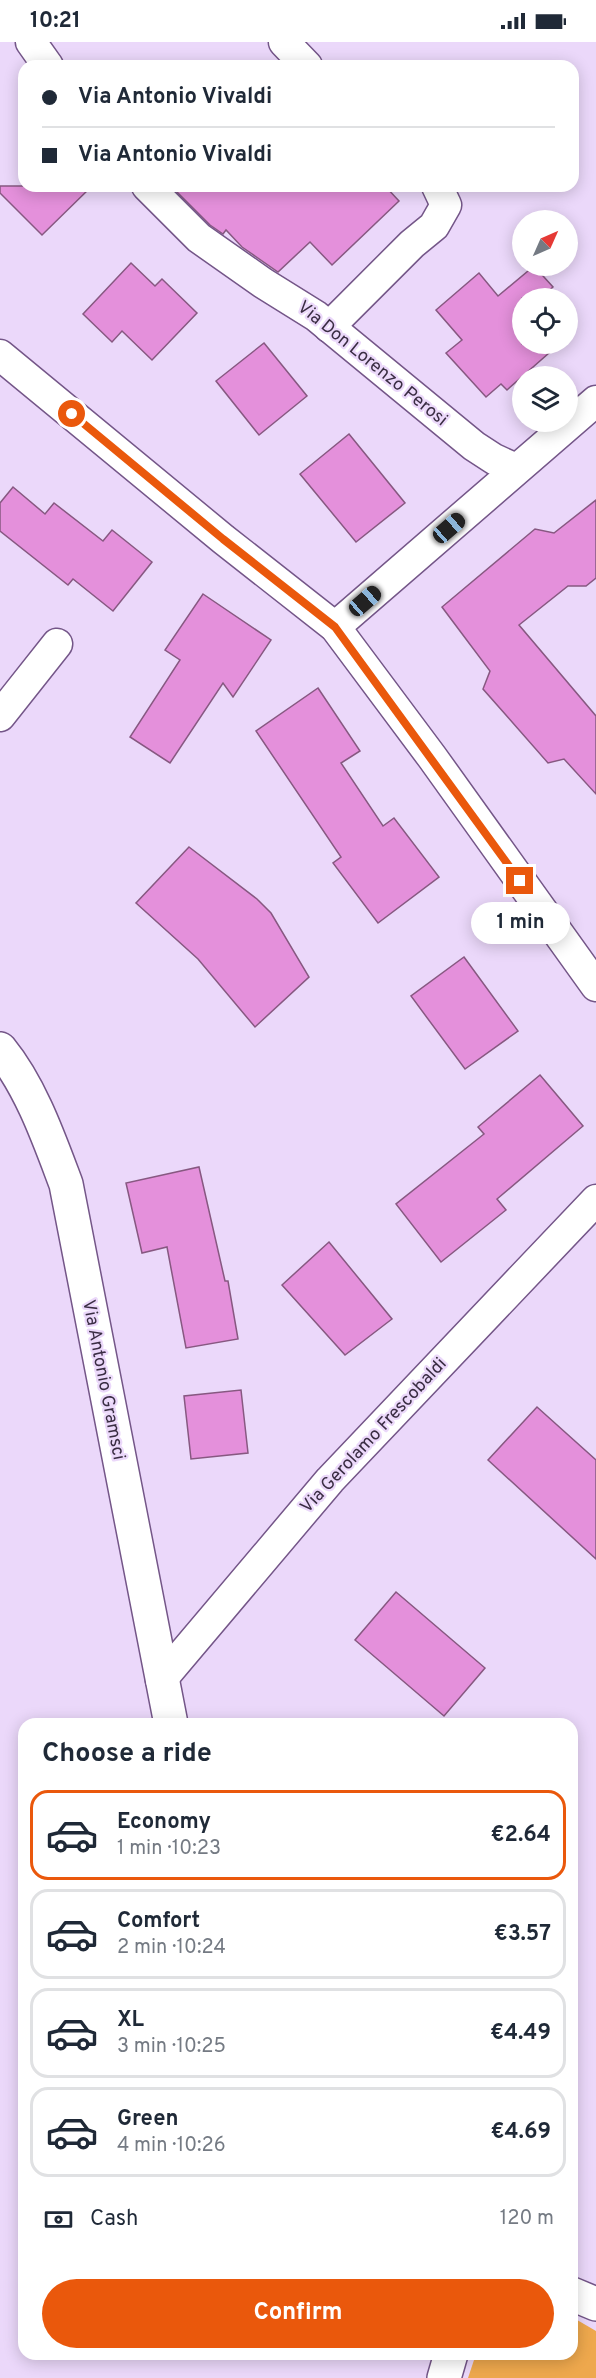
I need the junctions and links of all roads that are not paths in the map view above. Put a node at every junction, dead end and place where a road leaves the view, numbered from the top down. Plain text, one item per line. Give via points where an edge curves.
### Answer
1 (31, 42) edge
2 (284, 42) edge
3 (44, 60) edge
4 (301, 60) edge
5 (153, 192) edge
6 (440, 192) edge
7 (329, 327) junction
8 (0, 355) edge
9 (596, 400) edge
10 (516, 470) junction
11 (335, 627) junction
12 (57, 644) dead end
13 (0, 716) edge
14 (596, 986) edge
15 (0, 1048) edge
16 (596, 1200) edge
17 (161, 1680) junction
18 (170, 1718) edge

1 - 3 street
2 - 4 street
5 - 7 street, Via Don Lorenzo Perosi via 199,238
6 - 7 street via 446,205 434,226
7 - 10 street, Via Don Lorenzo Perosi via 474,446
8 - 11 street
9 - 10 street
10 - 11 street
11 - 14 street
12 - 13 street
15 - 17 street, Via Antonio Gramsci via 29,1096 66,1185
16 - 17 street, Via Gerolamo Frescobaldi via 330,1480
17 - 18 street, Via Antonio Gramsci

